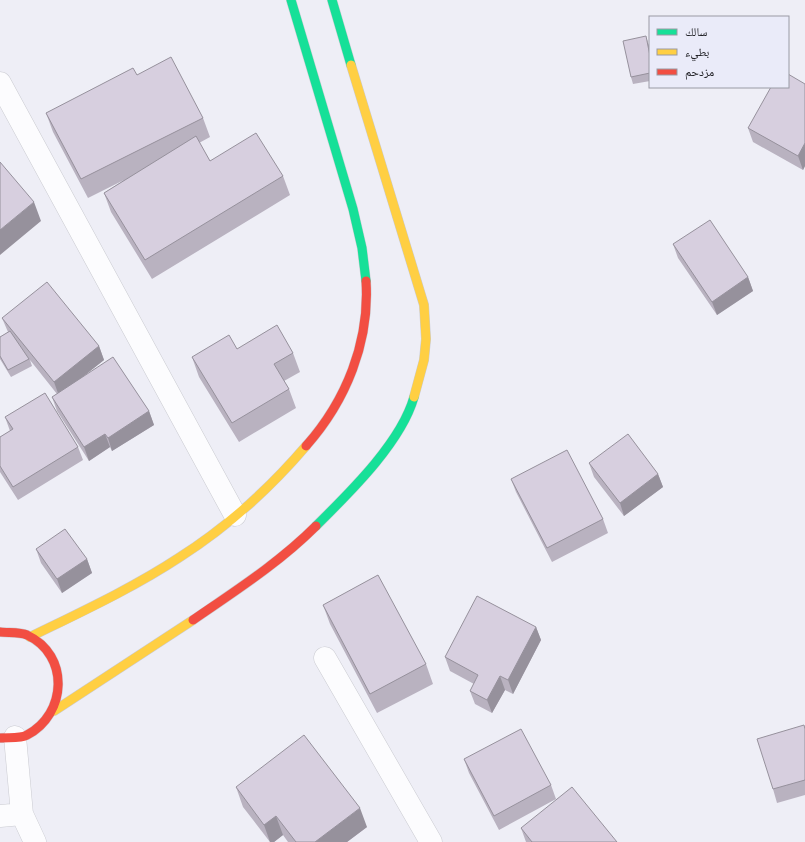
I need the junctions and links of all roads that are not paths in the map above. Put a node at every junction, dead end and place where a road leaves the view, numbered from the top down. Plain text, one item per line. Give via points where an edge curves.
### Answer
1 (291, 0) edge
2 (332, 0) edge
3 (0, 83) edge
4 (236, 515) junction
5 (0, 632) edge
6 (30, 637) junction
7 (325, 658) dead end
8 (54, 711) junction
9 (8, 738) edge
10 (22, 814) junction
11 (0, 816) edge
12 (35, 842) edge
13 (431, 842) edge

1 - 4 main road via 358,226 365,274 363,339 357,362 335,409 303,452
2 - 8 main road via 424,305 424,360 412,403 404,422 380,456 344,498 303,539 256,576 165,639
3 - 4 street
4 - 6 main road via 159,570
5 - 6 main road via 15,632
6 - 8 main road via 41,644 56,663 60,687
7 - 13 street
8 - 9 main road via 38,729
9 - 10 street
10 - 11 street
10 - 12 street

